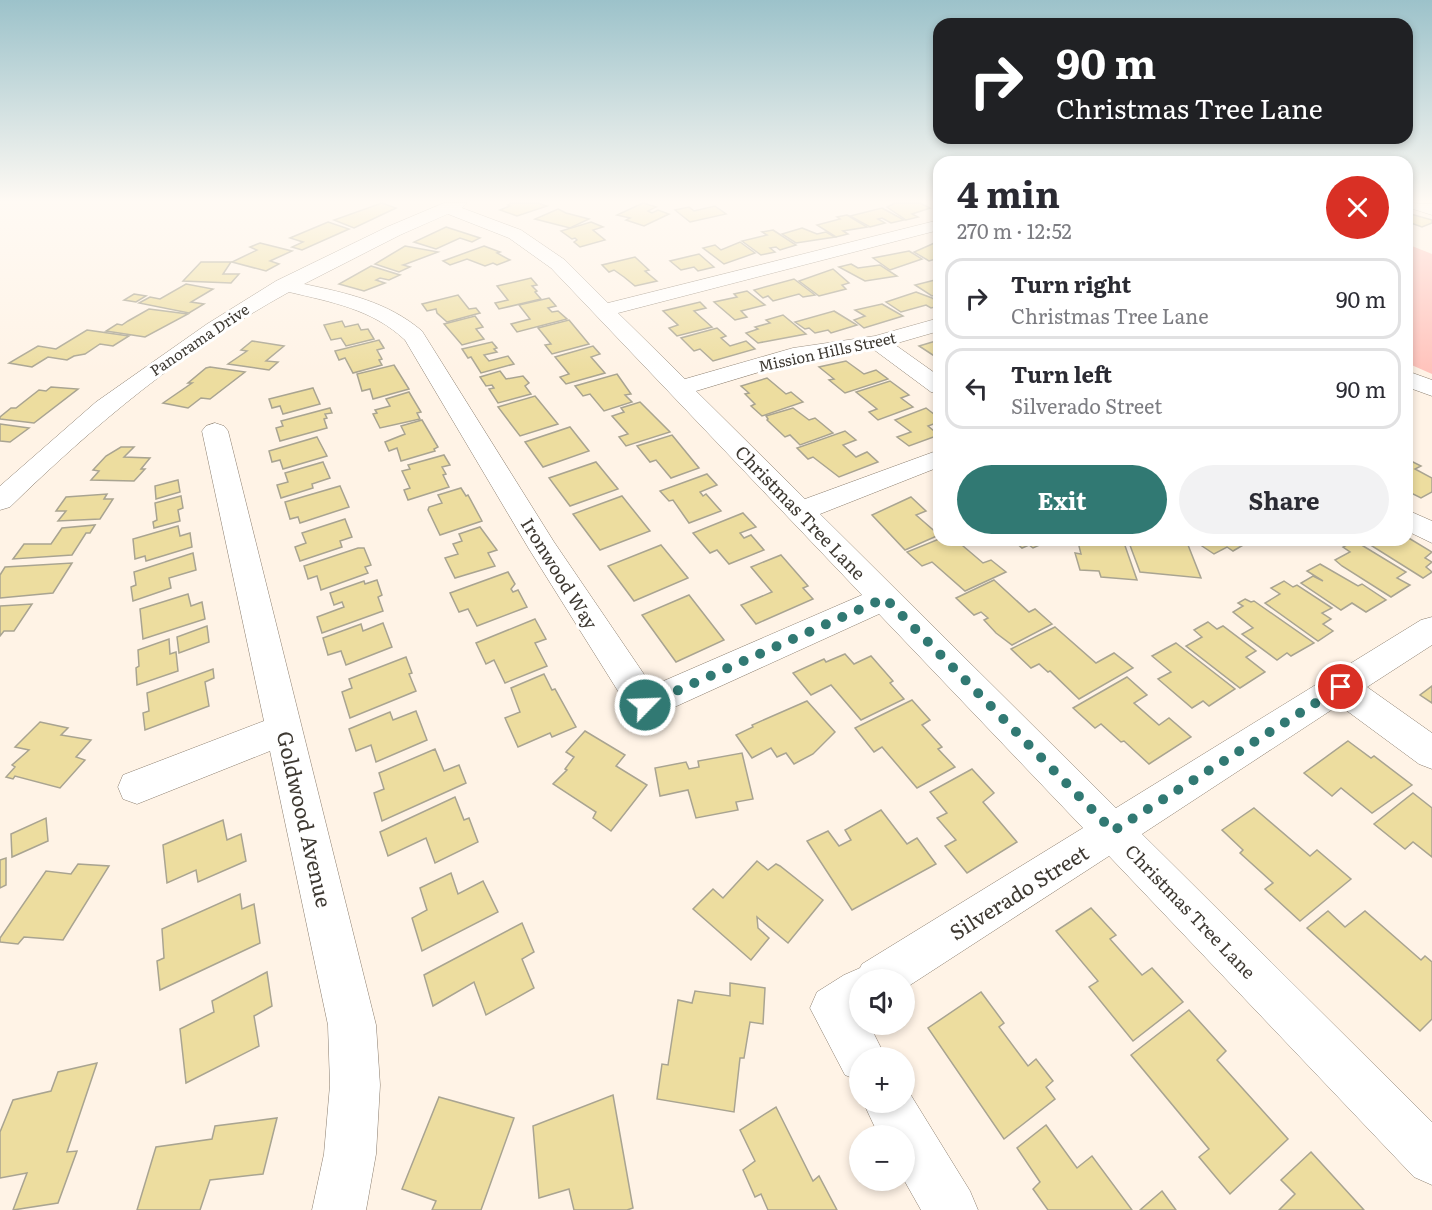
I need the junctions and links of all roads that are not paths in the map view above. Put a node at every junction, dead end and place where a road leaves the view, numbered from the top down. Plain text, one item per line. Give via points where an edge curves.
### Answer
1 (334, 259) edge
2 (552, 259) edge
3 (803, 259) edge
4 (283, 285) junction
5 (604, 310) junction
6 (933, 326) edge
7 (878, 342) junction
8 (1413, 381) edge
9 (933, 383) edge
10 (680, 388) junction
11 (1432, 389) edge
12 (215, 432) dead end
13 (933, 460) edge
14 (10, 482) edge
15 (0, 501) edge
16 (801, 511) junction
17 (1413, 522) edge
18 (1432, 533) edge
19 (885, 598) junction
20 (1432, 629) edge
21 (1341, 687) junction
22 (285, 729) junction
23 (1432, 753) edge
24 (137, 787) dead end
25 (1113, 831) junction
26 (895, 969) edge
27 (846, 1000) edge
28 (859, 1047) edge
29 (894, 1113) edge
30 (1432, 1159) edge
31 (339, 1210) edge
32 (951, 1210) edge

1 - 4 street, Panorama Drive
2 - 5 street, Christmas Tree Lane
3 - 5 street
4 - 14 street, Panorama Drive via 218,324 140,379
4 - 19 street, Ironwood Way via 381,311 414,336 645,705
5 - 10 street, Christmas Tree Lane
6 - 7 street, Mission Hills Street
7 - 9 street
7 - 10 street, Mission Hills Street via 793,355
8 - 11 street
10 - 16 street, Christmas Tree Lane
12 - 22 street, Goldwood Avenue
13 - 16 street
14 - 15 street, Panorama Drive
16 - 19 street, Christmas Tree Lane
17 - 18 street
19 - 25 street, Christmas Tree Lane
20 - 21 street, Silverado Street
21 - 23 street
21 - 25 street, Silverado Street
22 - 24 street
22 - 31 street, Goldwood Avenue via 352,1025 355,1085 350,1154
25 - 26 street, Silverado Street
25 - 30 street, Christmas Tree Lane
27 - 28 street
29 - 32 street

